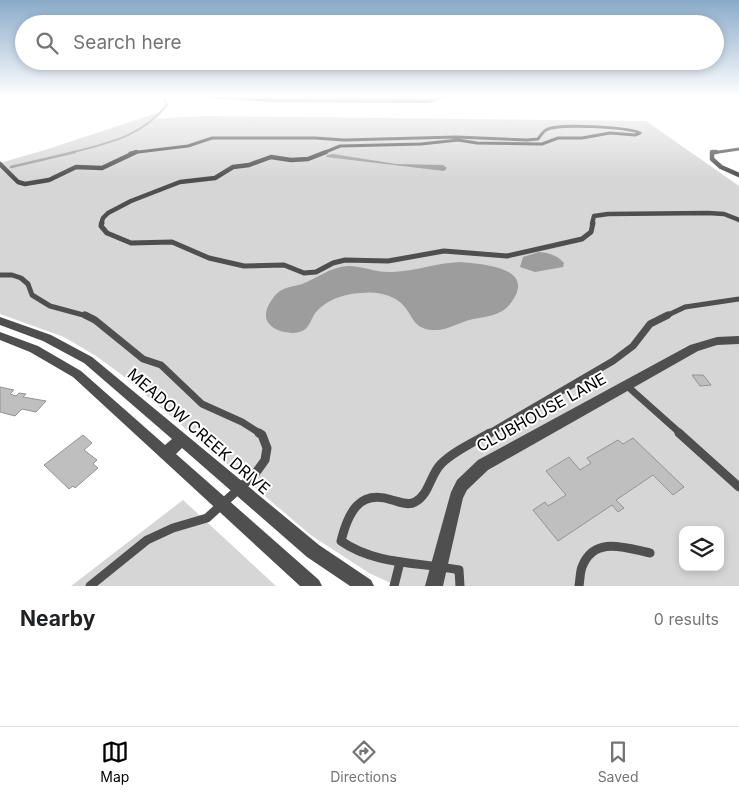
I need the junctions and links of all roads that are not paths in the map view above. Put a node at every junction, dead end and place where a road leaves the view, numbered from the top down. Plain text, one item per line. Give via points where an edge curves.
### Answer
1 (739, 149) edge
2 (0, 164) edge
3 (739, 175) edge
4 (739, 220) edge
5 (0, 274) edge
6 (739, 299) edge
7 (0, 321) edge
8 (22, 328) junction
9 (3, 339) edge
10 (739, 340) edge
11 (626, 385) junction
12 (182, 439) junction
13 (165, 454) junction
14 (739, 487) edge
15 (239, 489) junction
16 (221, 505) junction
17 (650, 553) dead end
18 (400, 562) junction
19 (439, 566) junction
20 (90, 586) edge
21 (313, 586) edge
22 (364, 586) edge
23 (394, 586) edge
24 (434, 586) edge
25 (460, 586) edge
26 (579, 586) edge

1 - 3 lane via 712,152 712,159 721,167
2 - 4 lane via 18,182 25,184 49,180 76,167 102,168 132,152 188,146 212,138 344,140 460,137 527,140 538,139 546,130 553,128 620,128 640,133 635,136 614,133 558,138 542,144 458,140 340,146 308,159 271,157 232,167 215,178 180,182 115,208 101,223 107,233 132,243 172,242 209,258 244,266 284,266 304,273 316,272 333,262 345,260 388,261 444,250 507,256 582,238 591,232 594,216 608,214 708,213 724,214
5 - 15 lane via 18,275 26,280 32,295 40,302 95,320 143,359 161,365 202,404 262,435 267,448 265,460
6 - 18 lane via 685,307 650,324 633,346 613,361 451,456 438,466 417,501 407,504 383,497 358,503 348,516 341,541 351,549 373,557
7 - 8 street, MEADOW CREEK DRIVE
8 - 9 street
8 - 12 street, MEADOW CREEK DRIVE via 67,347 88,360
9 - 13 street via 48,356 77,374
10 - 11 street, CLUBHOUSE LANE via 717,341 694,348
11 - 14 lane
11 - 19 street, CLUBHOUSE LANE via 498,456 470,476 456,497
12 - 13 street
12 - 15 street, MEADOW CREEK DRIVE
13 - 16 street
15 - 16 lane
15 - 22 street, MEADOW CREEK DRIVE via 313,551
16 - 20 lane via 207,518 147,540
16 - 21 street
17 - 26 lane via 610,545 595,549 582,566
18 - 19 lane
18 - 23 lane
19 - 24 street, CLUBHOUSE LANE
19 - 25 lane via 459,570

